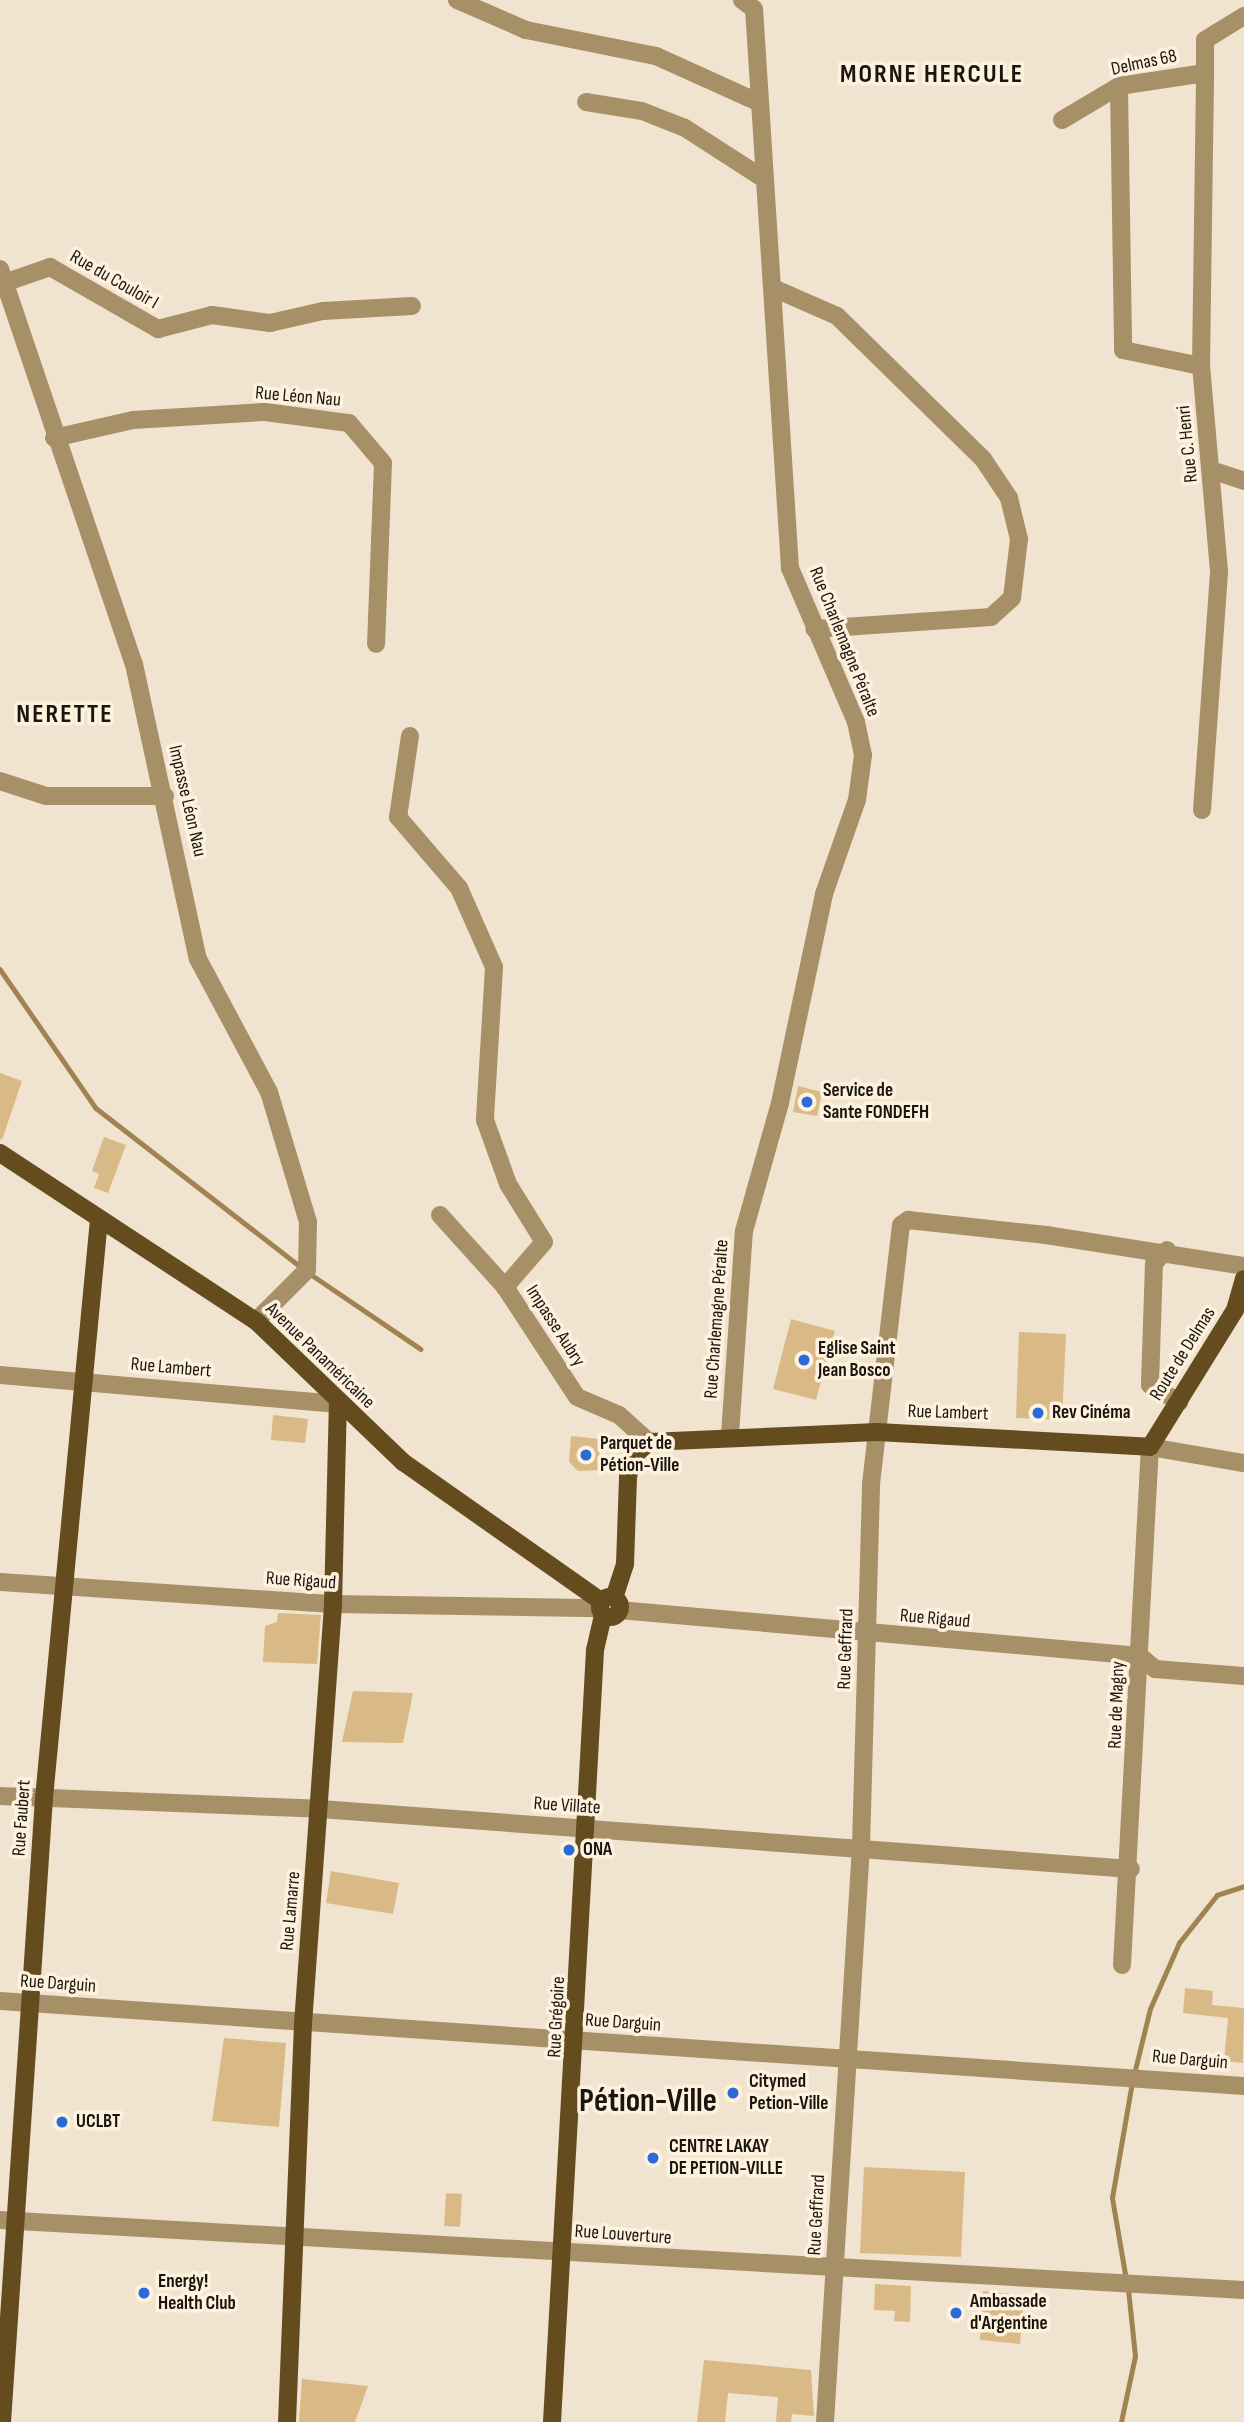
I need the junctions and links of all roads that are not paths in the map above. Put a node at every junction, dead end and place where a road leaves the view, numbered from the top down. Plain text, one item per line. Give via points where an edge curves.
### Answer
1 (457, 0) edge
2 (742, 0) edge
3 (1244, 16) edge
4 (1205, 73) junction
5 (1119, 86) junction
6 (586, 102) dead end
7 (758, 102) junction
8 (1062, 120) dead end
9 (764, 179) junction
10 (2, 276) edge
11 (773, 288) junction
12 (412, 306) dead end
13 (1201, 366) junction
14 (54, 439) junction
15 (1211, 470) junction
16 (1244, 481) edge
17 (814, 629) junction
18 (376, 644) dead end
19 (410, 736) dead end
20 (0, 780) edge
21 (165, 796) junction
22 (1202, 810) dead end
23 (0, 1153) edge
24 (440, 1215) dead end
25 (99, 1219) junction
26 (1167, 1250) junction
27 (1244, 1266) edge
28 (1244, 1279) edge
29 (505, 1287) junction
30 (256, 1321) junction
31 (0, 1375) edge
32 (80, 1381) junction
33 (1179, 1402) junction
34 (338, 1404) junction
35 (877, 1432) junction
36 (730, 1436) junction
37 (649, 1442) junction
38 (1150, 1447) junction
39 (1244, 1463) edge
40 (0, 1581) edge
41 (64, 1586) junction
42 (333, 1604) junction
43 (607, 1606) junction
44 (867, 1630) junction
45 (1140, 1656) junction
46 (1244, 1676) edge
47 (0, 1796) edge
48 (44, 1798) junction
49 (320, 1809) junction
50 (587, 1829) junction
51 (861, 1846) junction
52 (1131, 1869) junction
53 (1122, 1965) dead end
54 (0, 2001) edge
55 (30, 2002) junction
56 (303, 2024) junction
57 (577, 2041) junction
58 (847, 2058) junction
59 (1244, 2087) edge
60 (7, 2221) edge
61 (296, 2235) junction
62 (563, 2252) junction
63 (835, 2269) junction
64 (1244, 2290) edge
65 (2, 2422) edge
66 (287, 2422) edge
67 (552, 2422) edge
68 (825, 2422) edge

1 - 7 street via 526,30 656,56
2 - 7 street, Rue Charlemagne Péralte via 754,9
3 - 4 street, Delmas 68 via 1205,40
4 - 5 street, Delmas 68
4 - 13 street, Rue C. Henri
5 - 8 street, Delmas 68
5 - 13 street via 1123,350
6 - 9 street via 642,111 685,128
7 - 9 street, Rue Charlemagne Péralte
9 - 11 street, Rue Charlemagne Péralte
10 - 12 street, Rue du Couloir I via 50,267 158,329 212,315 270,323 323,311
10 - 14 street, Impasse Léon Nau
11 - 17 street, Rue Charlemagne Péralte via 786,534 796,587
11 - 17 street via 837,316 983,459 1009,498 1018,539 1012,598 991,617
13 - 15 street, Rue C. Henri
14 - 18 street, Rue Léon Nau via 133,420 265,412 349,423 383,463
14 - 21 street, Impasse Léon Nau via 134,664
15 - 16 street
15 - 22 street, Rue C. Henri via 1219,571
17 - 36 street, Rue Charlemagne Péralte via 856,722 861,776 824,894 780,1103 744,1231
19 - 29 street via 398,817 459,888 494,967 485,1120 508,1184 544,1242
20 - 21 street via 46,796
21 - 30 street, Impasse Léon Nau via 198,959 269,1092 308,1222 307,1270
23 - 25 main road, Avenue Panaméricaine
24 - 29 street, Impasse Aubry
25 - 30 main road, Avenue Panaméricaine
25 - 32 main road, Rue Faubert
26 - 27 street, Rue Geffrard
26 - 33 street via 1154,1263 1150,1385
26 - 35 street, Rue Geffrard via 908,1220 901,1225
28 - 33 main road, Route de Delmas via 1235,1310
29 - 37 street, Impasse Aubry via 577,1397 619,1415
30 - 34 main road, Avenue Panaméricaine
31 - 32 street, Rue Lambert
32 - 34 street, Rue Lambert
32 - 41 main road, Rue Faubert
33 - 38 main road, Route de Delmas
34 - 42 main road, Rue Lamarre
34 - 43 main road, Avenue Panaméricaine via 403,1462
35 - 36 main road, Rue Lambert
35 - 38 main road, Rue Lambert
35 - 44 street, Rue Geffrard
36 - 37 main road, Rue Lambert
37 - 43 main road, Rue Grégoire via 635,1455 628,1476 625,1564
38 - 39 street, Rue Lambert
38 - 45 street, Rue de Magny
40 - 41 street, Rue Rigaud
41 - 42 street, Rue Rigaud
41 - 48 main road, Rue Faubert
42 - 43 street, Rue Rigaud
42 - 49 main road, Rue Lamarre
43 - 44 street, Rue Rigaud
43 - 50 main road, Rue Grégoire via 595,1650
44 - 45 street, Rue Rigaud
44 - 51 street, Rue Geffrard
45 - 46 street, Rue Rigaud via 1155,1669
45 - 52 street, Rue de Magny
47 - 48 street, Rue Villate
48 - 49 street, Rue Villate
48 - 55 main road, Rue Faubert
49 - 50 street, Rue Villate
49 - 56 main road, Rue Lamarre
50 - 51 street, Rue Villate
50 - 57 main road, Rue Grégoire
51 - 52 street, Rue Villate
51 - 58 street, Rue Geffrard
52 - 53 street, Rue de Magny
54 - 55 street, Rue Darguin
55 - 56 street, Rue Darguin
55 - 60 main road, Rue Faubert
56 - 57 street, Rue Darguin
56 - 61 main road, Rue Lamarre
57 - 58 street, Rue Darguin
57 - 62 main road, Rue Grégoire
58 - 59 street, Rue Darguin
58 - 63 street, Rue Geffrard
60 - 61 street, Rue Louverture
60 - 65 main road, Rue Faubert
61 - 62 street, Rue Louverture
61 - 66 main road, Rue Lamarre
62 - 63 street, Rue Louverture
62 - 67 main road, Rue Grégoire
63 - 64 street, Rue Louverture
63 - 68 street, Rue Geffrard

